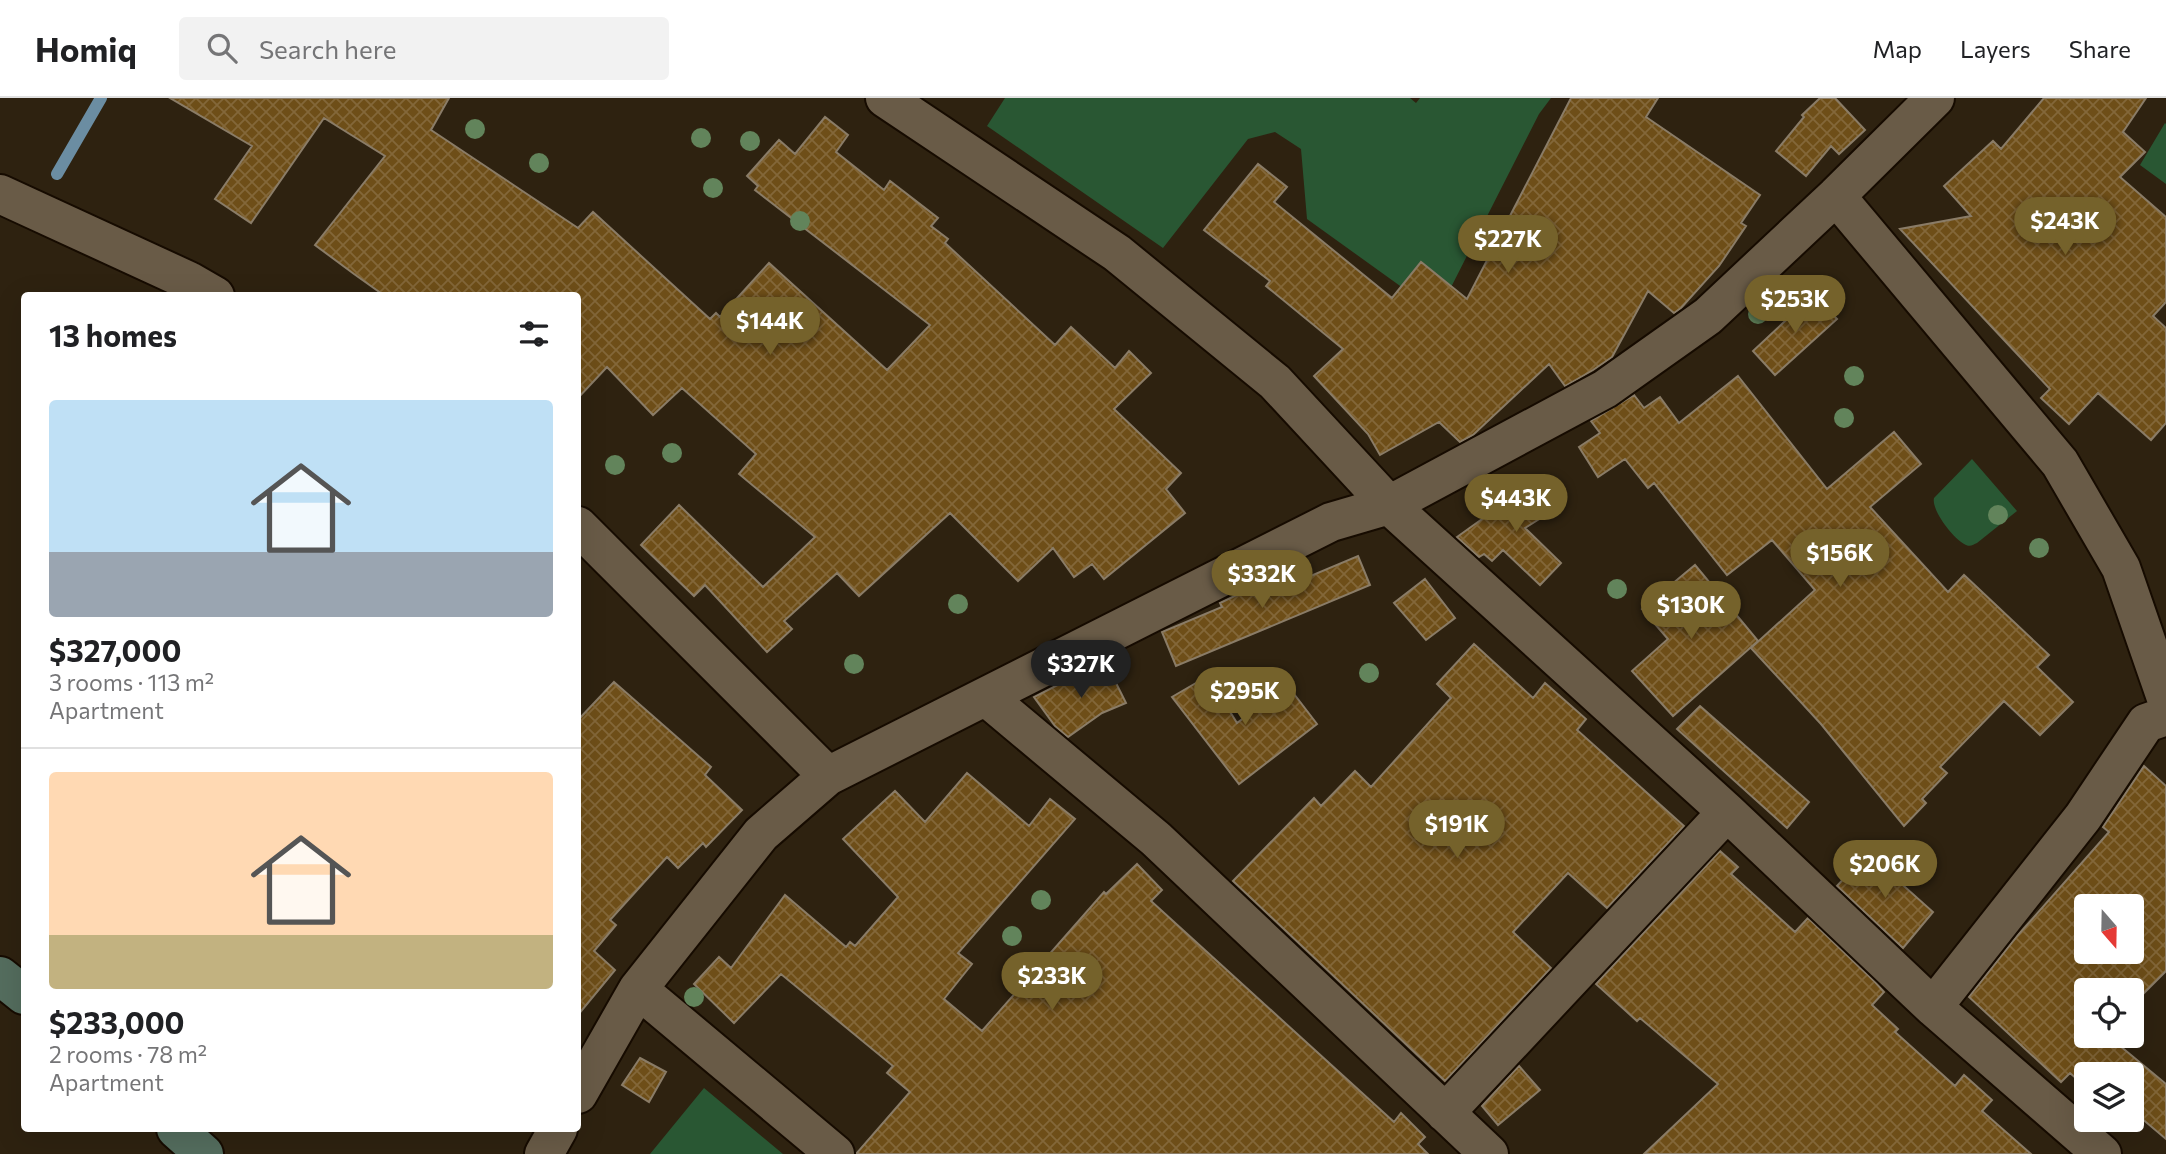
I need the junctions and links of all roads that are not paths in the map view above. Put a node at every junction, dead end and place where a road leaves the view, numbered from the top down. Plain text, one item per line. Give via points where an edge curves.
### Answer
1 (885, 98) edge
2 (1935, 98) edge
3 (0, 194) edge
4 (1836, 196) junction
5 (208, 292) edge
6 (1389, 505) junction
7 (581, 529) edge
8 (986, 697) junction
9 (2166, 698) edge
10 (2166, 716) edge
11 (828, 776) junction
12 (1727, 812) junction
13 (0, 976) edge
14 (638, 989) junction
15 (21, 993) edge
16 (1933, 1007) junction
17 (581, 1089) edge
18 (1445, 1113) junction
19 (179, 1132) edge
20 (556, 1132) edge
21 (204, 1154) edge
22 (544, 1154) edge
23 (835, 1154) edge
24 (1489, 1154) edge
25 (2102, 1154) edge

1 - 6 street via 1116,253 1275,382
2 - 4 street
3 - 5 street
4 - 6 street via 1708,316 1605,389
4 - 9 street via 2060,463 2121,568
6 - 8 street via 1331,522
6 - 12 street
7 - 11 street
8 - 11 street
8 - 18 street via 1156,839
10 - 16 street via 2146,723 2083,817
11 - 14 street via 761,834
12 - 16 street
12 - 18 street
13 - 15 main road
14 - 17 street
14 - 23 street
16 - 25 street
18 - 24 street
19 - 21 main road
20 - 22 street

